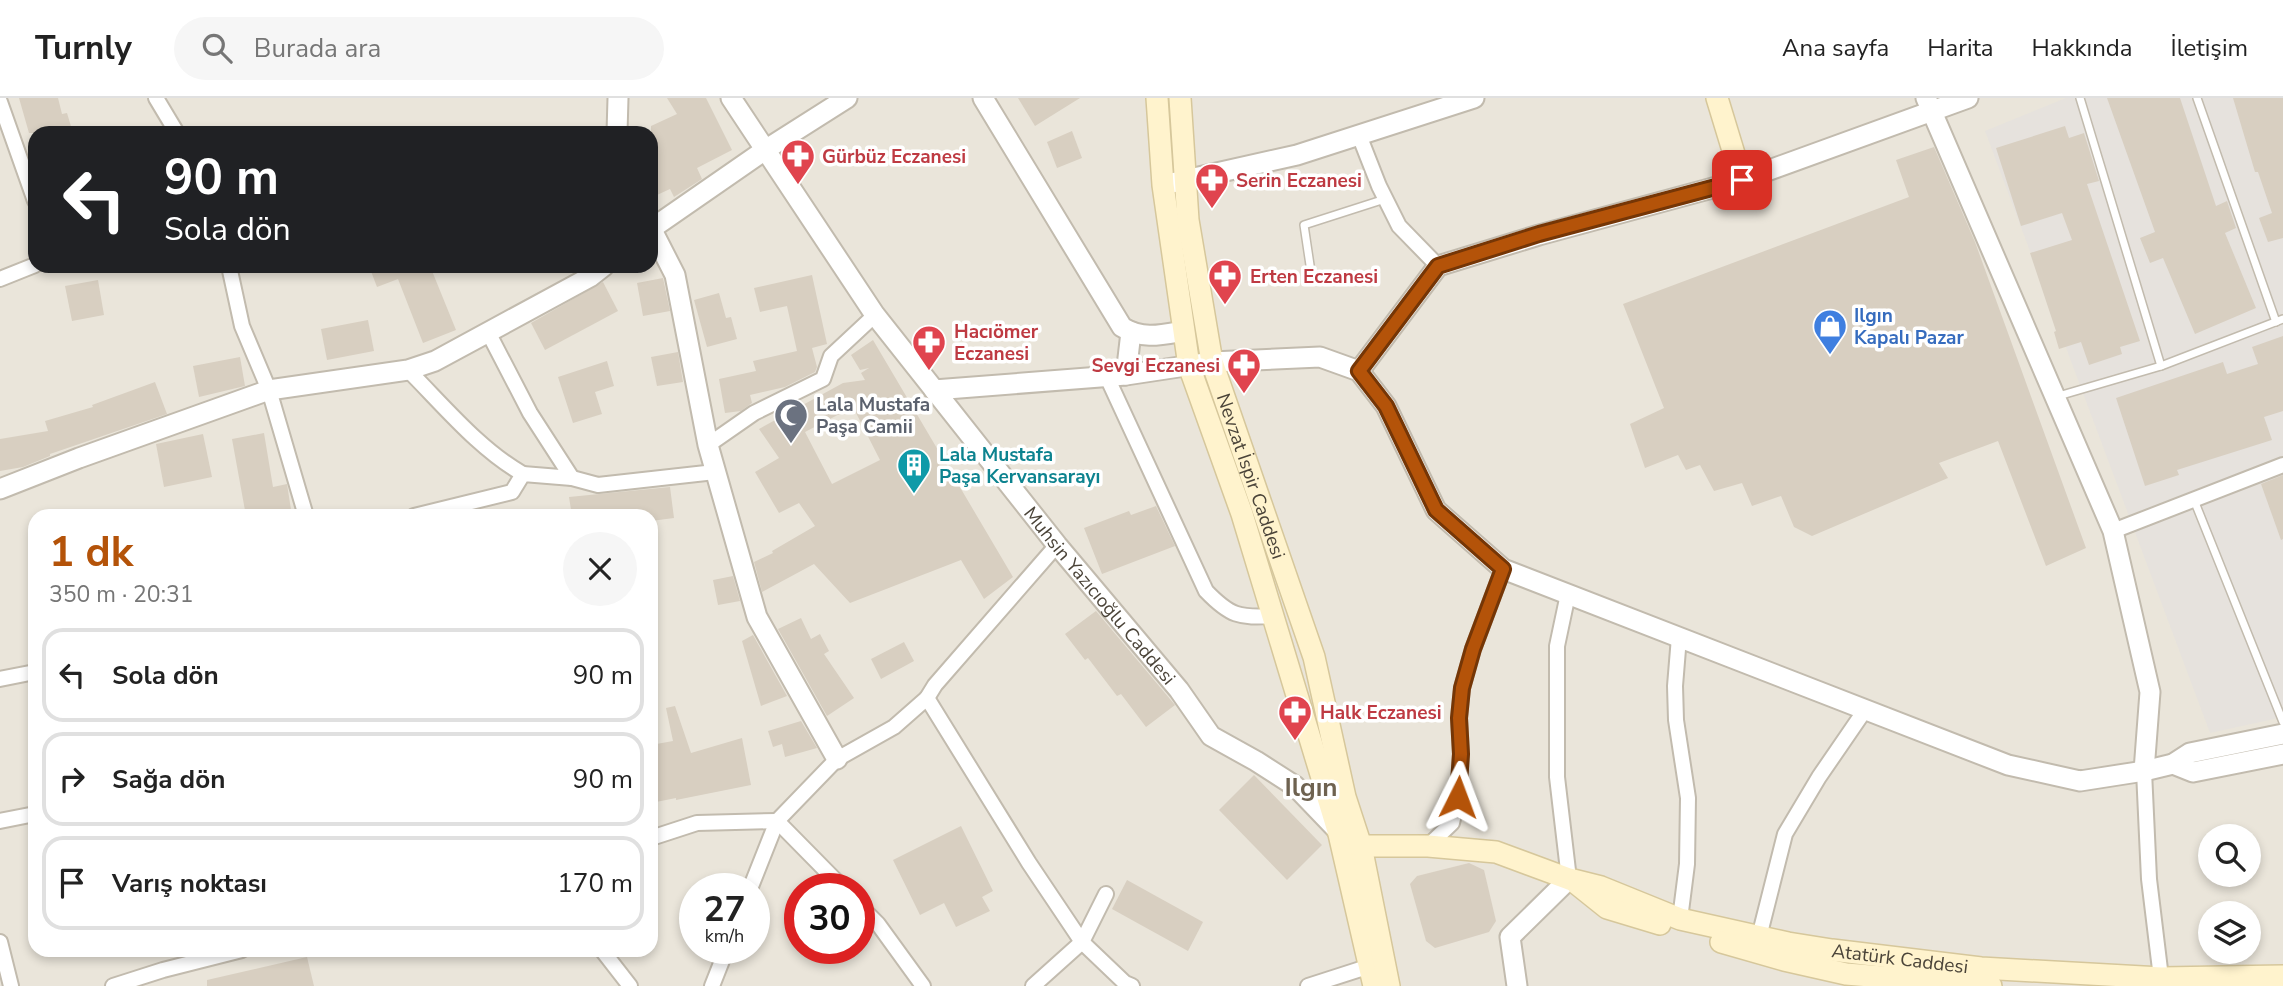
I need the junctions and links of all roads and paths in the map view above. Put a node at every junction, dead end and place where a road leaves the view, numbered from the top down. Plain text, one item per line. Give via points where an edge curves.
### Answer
1 (156, 98) edge
2 (618, 98) edge
3 (731, 98) edge
4 (847, 98) edge
5 (983, 98) edge
6 (1157, 98) edge
7 (1180, 98) edge
8 (1474, 98) edge
9 (1717, 98) edge
10 (1968, 98) edge
11 (2080, 98) edge
12 (2197, 98) edge
13 (0, 102) edge
14 (1929, 104) edge
15 (173, 126) edge
16 (617, 126) edge
17 (1359, 135) junction
18 (765, 150) junction
19 (1185, 180) junction
20 (1742, 180) junction
21 (28, 181) edge
22 (1163, 185) junction
23 (1385, 199) junction
24 (658, 223) edge
25 (658, 242) edge
26 (1310, 265) dead end
27 (1438, 266) junction
28 (28, 268) edge
29 (231, 273) edge
30 (595, 273) edge
31 (0, 279) edge
32 (875, 315) junction
33 (2279, 320) edge
34 (1184, 331) junction
35 (488, 332) junction
36 (1131, 332) junction
37 (1212, 362) junction
38 (1189, 366) junction
39 (2161, 366) junction
40 (408, 370) junction
41 (1359, 371) junction
42 (1117, 376) junction
43 (269, 390) junction
44 (934, 390) junction
45 (2055, 397) junction
46 (708, 445) junction
47 (2283, 465) edge
48 (715, 472) junction
49 (523, 474) junction
50 (572, 478) junction
51 (0, 489) edge
52 (2193, 499) junction
53 (304, 509) edge
54 (443, 509) edge
55 (2113, 531) junction
56 (1057, 545) junction
57 (1503, 569) junction
58 (1569, 594) junction
59 (1273, 616) junction
60 (1679, 637) junction
61 (28, 673) edge
62 (0, 679) edge
63 (927, 698) junction
64 (1865, 710) junction
65 (2283, 722) edge
66 (2283, 734) edge
67 (2283, 754) edge
68 (837, 759) junction
69 (2173, 764) junction
70 (2144, 771) junction
71 (28, 815) edge
72 (0, 821) edge
73 (777, 821) junction
74 (1339, 834) junction
75 (658, 836) edge
76 (1361, 846) junction
77 (1428, 846) junction
78 (756, 873) edge
79 (828, 873) edge
80 (1569, 879) junction
81 (1106, 894) dead end
82 (1680, 919) junction
83 (875, 921) edge
84 (1759, 937) junction
85 (0, 942) edge
86 (1082, 942) junction
87 (214, 957) edge
88 (607, 957) edge
89 (721, 964) edge
90 (1372, 976) edge
91 (2283, 976) edge
92 (2162, 982) edge
93 (1127, 985) edge
94 (11, 986) edge
95 (113, 986) edge
96 (630, 986) edge
97 (712, 986) edge
98 (923, 986) edge
99 (1033, 986) edge
100 (1308, 986) edge
101 (1389, 986) edge
102 (1517, 986) edge
103 (1992, 986) edge

1 - 15 street
2 - 16 street
3 - 18 street, Muhsin Yazıcıoğlu Caddesi
4 - 18 street
5 - 36 street via 1122,327
6 - 22 main road, Nevzat İspir Caddesi
7 - 19 main road, Nevzat İspir Caddesi
8 - 17 street
9 - 20 main road
10 - 14 street
11 - 39 lane
12 - 33 lane
13 - 21 street
14 - 20 street
14 - 45 street
17 - 19 street via 1297,155
17 - 23 street
18 - 24 street
18 - 32 street, Muhsin Yazıcıoğlu Caddesi
19 - 22 street
19 - 37 main road, Nevzat İspir Caddesi
20 - 27 street
22 - 34 main road, Nevzat İspir Caddesi
23 - 26 lane via 1304,225
23 - 27 street via 1399,226
25 - 46 street via 675,275
27 - 41 street
28 - 31 street
29 - 43 street via 242,326
30 - 35 street
32 - 44 street, Muhsin Yazıcıoğlu Caddesi
32 - 46 street via 831,356 823,379 754,413
33 - 39 lane
34 - 36 street via 1154,336
34 - 38 main road, Nevzat İspir Caddesi
35 - 40 street
35 - 50 street via 530,413
36 - 42 street
37 - 38 street
37 - 41 street via 1321,357
37 - 76 main road, Nevzat İspir Caddesi via 1314,657 1345,797
38 - 42 street
38 - 59 main road, Nevzat İspir Caddesi
39 - 45 lane
40 - 43 street
40 - 49 street via 488,448
41 - 57 street via 1386,406 1436,510
42 - 44 street
42 - 59 street via 1206,591 1223,609 1247,618
43 - 51 street
43 - 53 street
44 - 56 street, Muhsin Yazıcıoğlu Caddesi
45 - 55 street
46 - 48 street
47 - 52 street
48 - 50 street via 598,485
48 - 68 street via 757,617
49 - 50 street
49 - 54 street via 512,492
52 - 55 street
52 - 65 lane
55 - 70 street via 2150,692
56 - 63 street
56 - 74 street, Muhsin Yazıcıoğlu Caddesi via 1179,690 1210,736 1295,786
57 - 58 street
57 - 77 street via 1462,688 1458,797 1452,823
58 - 60 street
58 - 80 street via 1557,646 1558,777
59 - 74 main road, Nevzat İspir Caddesi
60 - 64 street
60 - 82 street via 1676,720 1688,799
61 - 62 street
63 - 68 street via 894,727
63 - 86 street
64 - 70 street via 2008,765 2080,780
64 - 84 street via 1785,834
66 - 69 street via 2190,753
67 - 69 street via 2193,772
68 - 73 street
69 - 70 street
70 - 92 street
71 - 72 street
73 - 75 street via 697,823
73 - 78 street
73 - 79 street
74 - 76 street, Muhsin Yazıcıoğlu Caddesi
74 - 90 main road, Nevzat İspir Caddesi
76 - 77 main road, Atatürk Caddesi
76 - 101 main road, Nevzat İspir Caddesi
77 - 80 main road, Atatürk Caddesi via 1496,852
80 - 82 main road, Atatürk Caddesi
80 - 102 street via 1510,937
80 - 103 main road, Atatürk Caddesi via 1607,908 1784,960 1846,974
81 - 86 street
82 - 84 main road, Atatürk Caddesi
83 - 98 street
84 - 92 main road, Atatürk Caddesi via 1981,968
85 - 94 street
86 - 93 street
86 - 99 street
87 - 95 street
88 - 96 street
89 - 97 street
90 - 100 street
91 - 92 main road, Atatürk Caddesi

